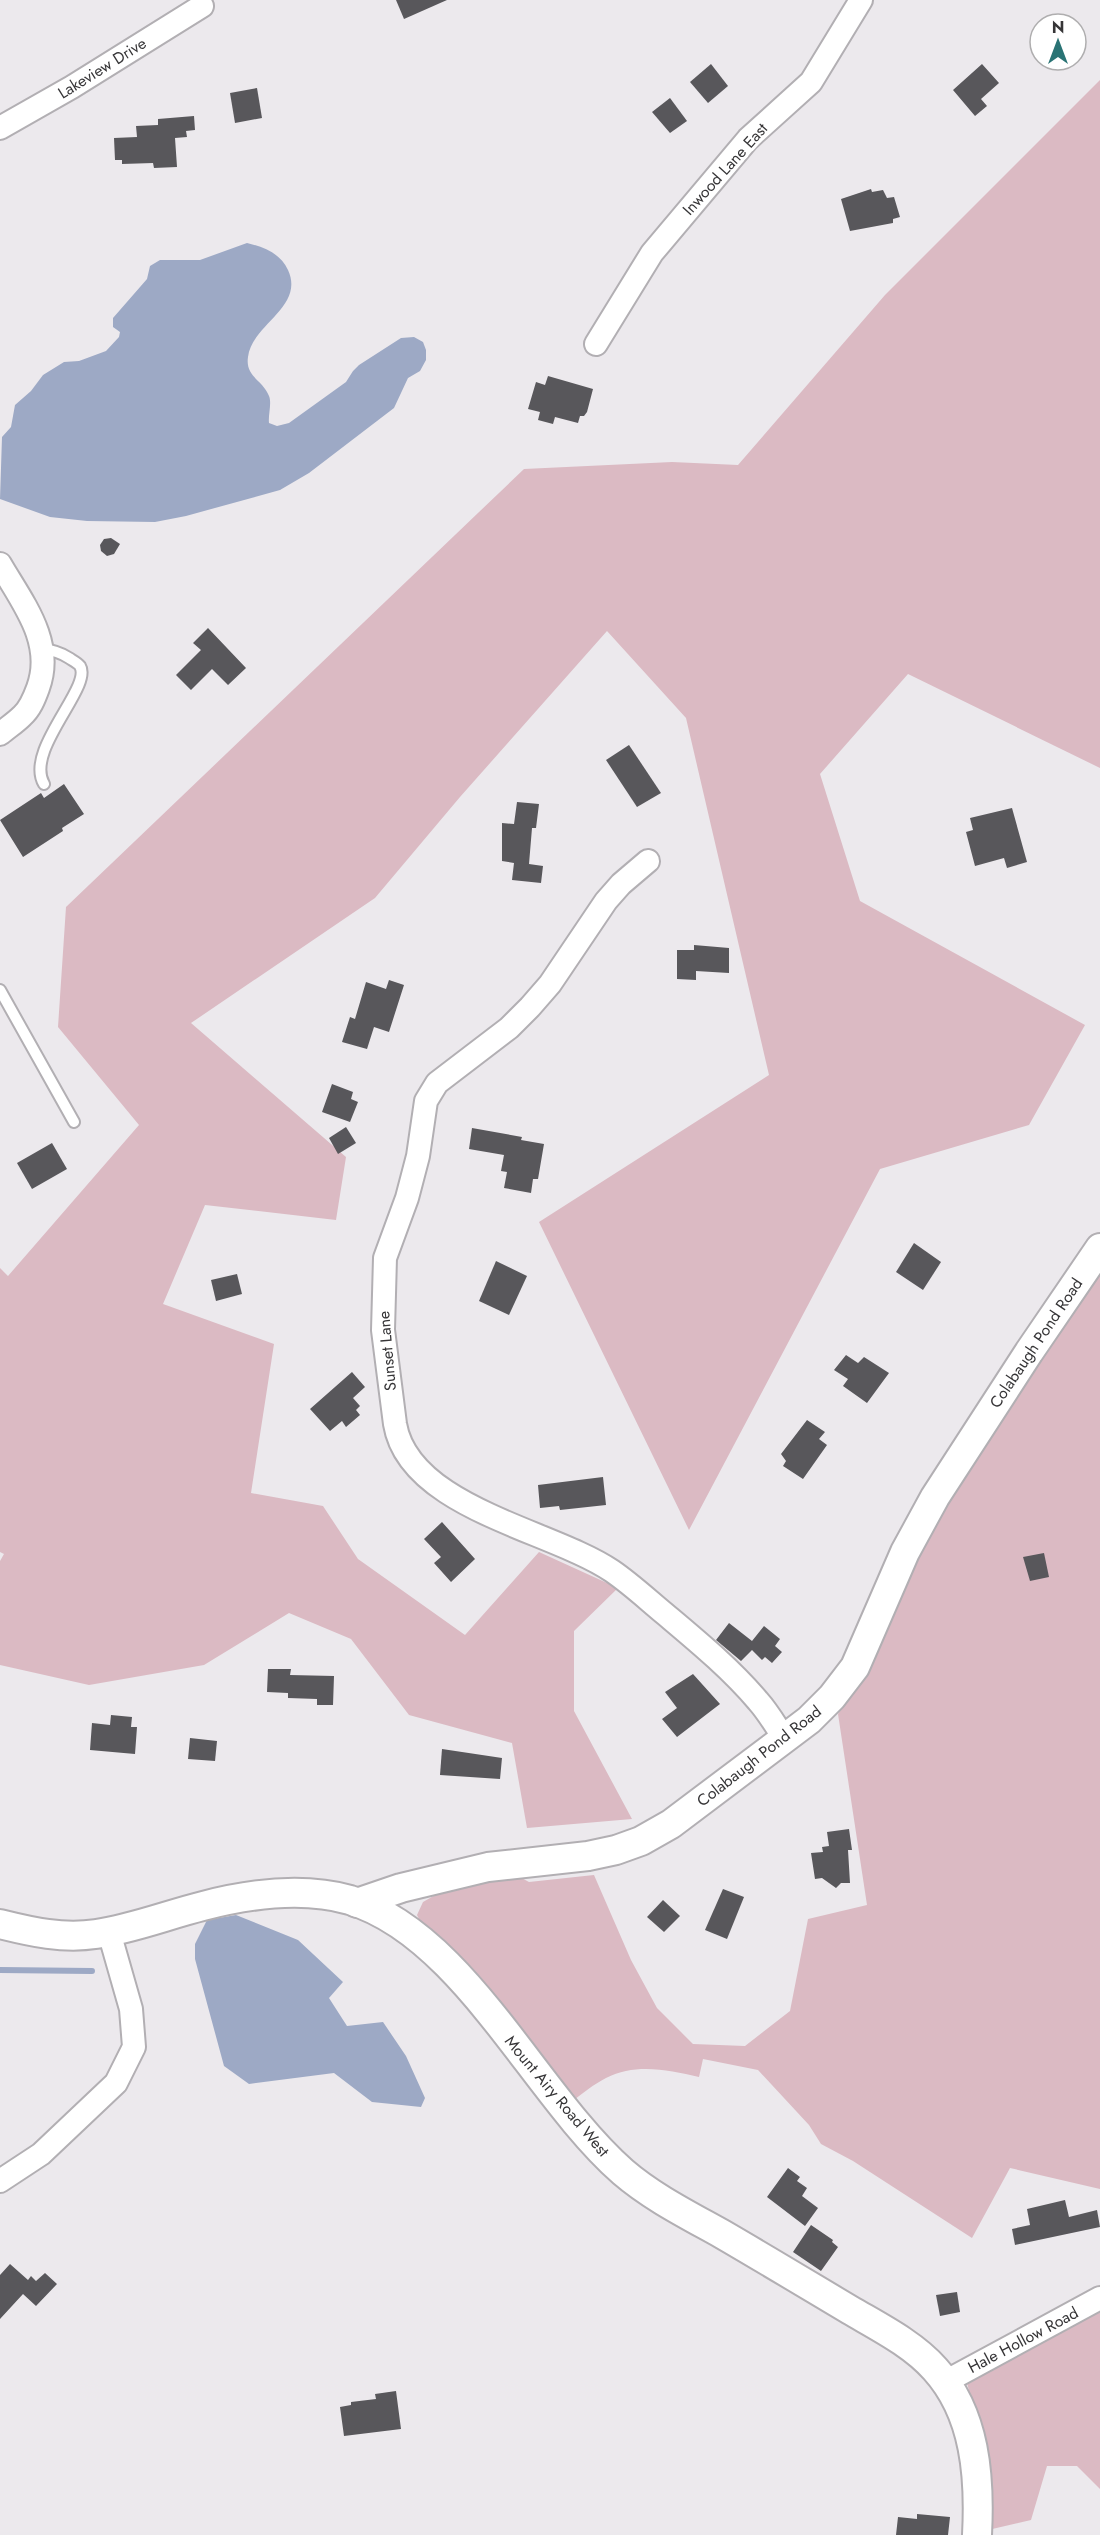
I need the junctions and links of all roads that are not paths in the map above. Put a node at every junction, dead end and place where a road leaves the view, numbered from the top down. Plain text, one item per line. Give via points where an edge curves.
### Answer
1 (861, 0) edge
2 (202, 6) dead end
3 (0, 128) edge
4 (596, 344) dead end
5 (0, 564) edge
6 (42, 649) junction
7 (0, 734) edge
8 (44, 784) dead end
9 (648, 861) dead end
10 (0, 990) edge
11 (74, 1122) dead end
12 (1100, 1248) edge
13 (784, 1738) junction
14 (357, 1903) junction
15 (0, 1923) edge
16 (109, 1932) junction
17 (0, 2181) edge
18 (1100, 2298) edge
19 (945, 2382) junction
20 (977, 2535) edge

1 - 4 street, Inwood Lane East via 811,82 748,139 652,253
2 - 3 street, Lakeview Drive
5 - 6 street via 35,622
6 - 7 street via 40,682 33,702 23,716
6 - 8 lane via 69,658 80,665 81,671 74,696 48,741 41,769
9 - 13 street, Sunset Lane via 606,901 530,1007 437,1083 426,1101 418,1156 385,1258 383,1330 395,1424 397,1436 413,1463 450,1493 597,1561 631,1585 725,1667 759,1702
10 - 11 lane
12 - 13 street, Colabaugh Pond Road via 935,1497 905,1552 855,1667 832,1697
13 - 14 street, Colabaugh Pond Road via 671,1824 641,1841 588,1856 488,1867
14 - 16 street, Mount Airy Road West via 305,1894 261,1895 203,1906
14 - 19 street, Mount Airy Road West via 399,1924 432,1950 466,1985 580,2128 624,2173 879,2327 925,2359
15 - 16 street, Mount Airy Road West via 61,1936
16 - 17 street via 131,2009 134,2047 116,2083 41,2154
18 - 19 street, Hale Hollow Road
19 - 20 street, Mount Airy Road West via 960,2407 973,2450

